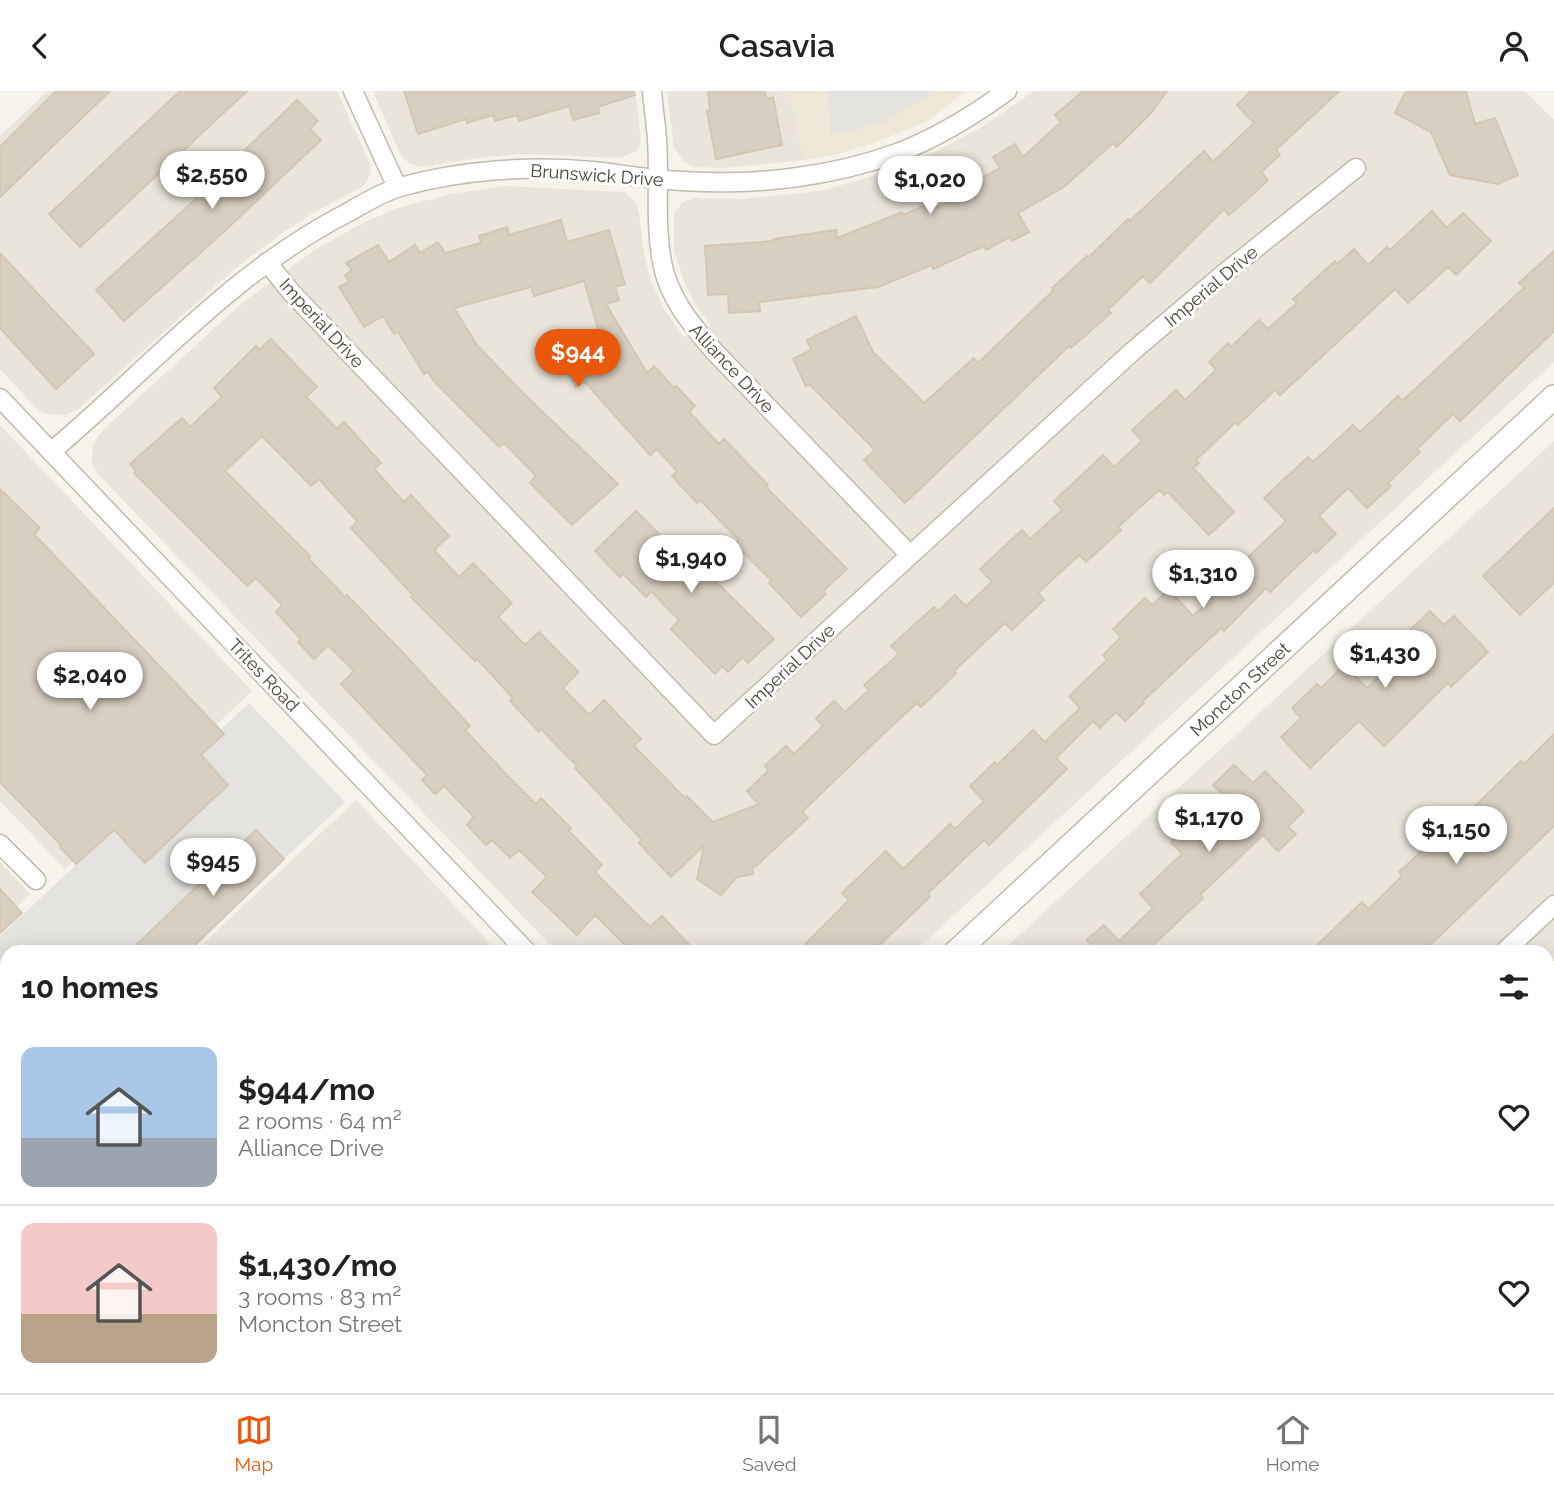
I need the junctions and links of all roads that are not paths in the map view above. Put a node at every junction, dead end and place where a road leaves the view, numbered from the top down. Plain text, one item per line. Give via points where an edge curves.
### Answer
1 (353, 91) edge
2 (652, 91) edge
3 (1007, 91) edge
4 (1356, 168) dead end
5 (657, 179) junction
6 (397, 187) junction
7 (267, 263) junction
8 (1554, 397) edge
9 (0, 398) edge
10 (51, 452) junction
11 (910, 555) junction
12 (0, 844) edge
13 (36, 880) dead end
14 (1554, 905) edge
15 (520, 945) edge
16 (964, 945) edge
17 (1511, 945) edge

1 - 6 street
2 - 5 street, Alliance Drive
3 - 5 street, Brunswick Drive via 977,113 900,152 835,170 754,182
4 - 11 street, Imperial Drive via 1133,351
5 - 6 street, Brunswick Drive via 535,169
5 - 11 street, Alliance Drive via 663,269 687,319
6 - 7 street, Brunswick Drive via 327,223
7 - 10 street, Brunswick Drive
7 - 11 street, Imperial Drive via 714,735
8 - 16 street, Moncton Street
9 - 10 street, Trites Road
10 - 15 street, Trites Road
12 - 13 street
14 - 17 street

